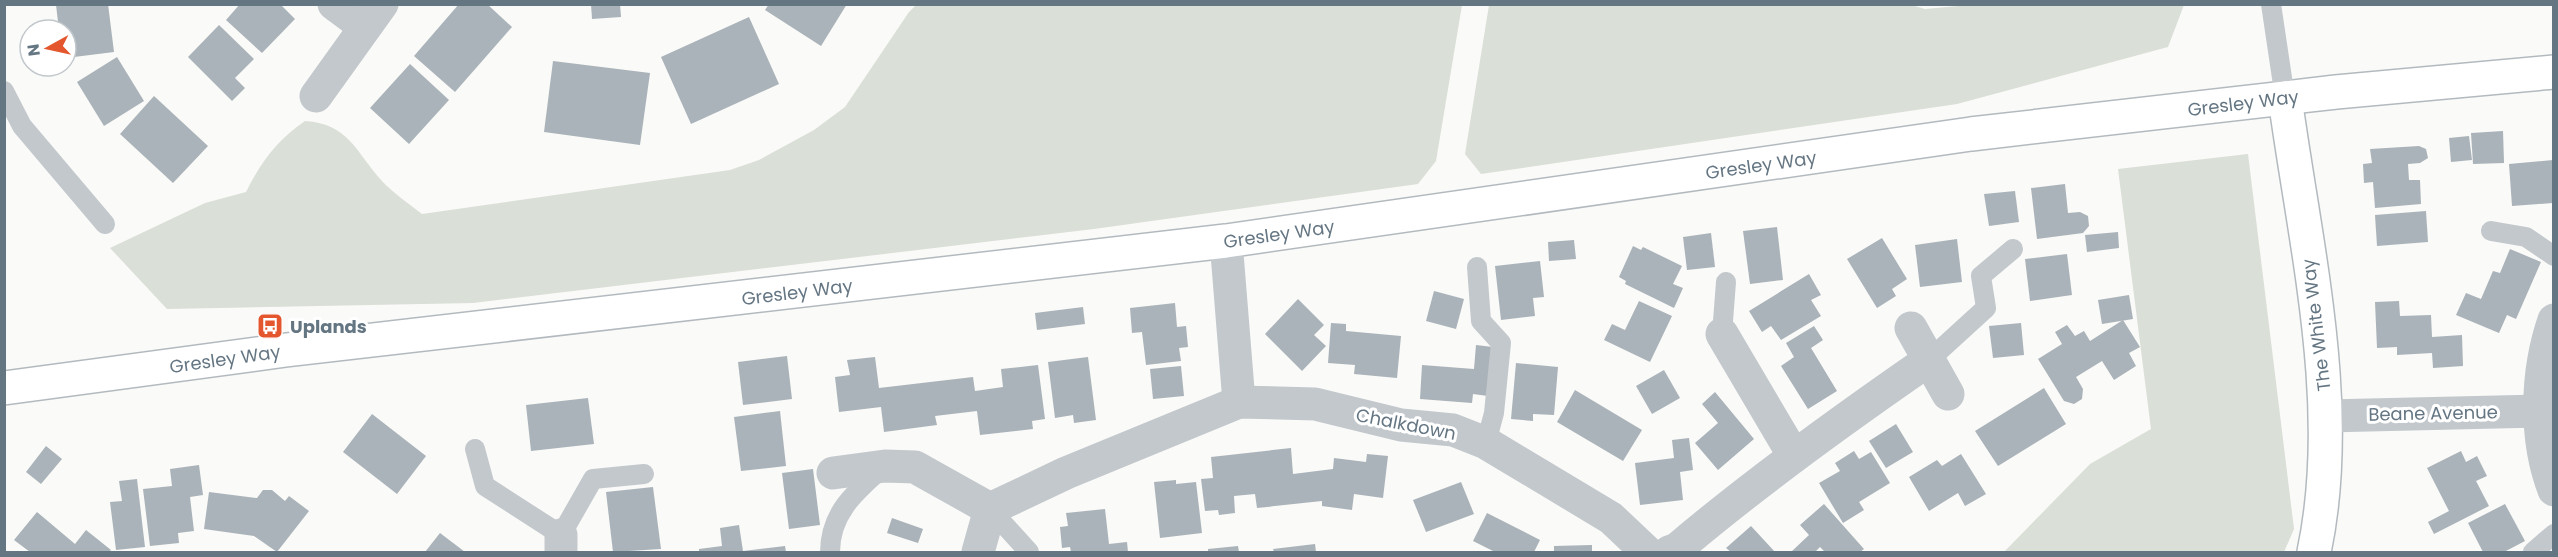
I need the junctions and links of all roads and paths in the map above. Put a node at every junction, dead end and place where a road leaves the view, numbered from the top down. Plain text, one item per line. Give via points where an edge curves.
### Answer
1 (334, 4) edge
2 (2271, 4) edge
3 (374, 16) edge
4 (2553, 72) edge
5 (4, 91) edge
6 (316, 96) dead end
7 (2285, 98) junction
8 (105, 224) dead end
9 (2491, 231) dead end
10 (1226, 241) junction
11 (2013, 249) dead end
12 (2553, 256) edge
13 (1477, 267) dead end
14 (1726, 282) dead end
15 (2553, 320) edge
16 (1911, 328) dead end
17 (1718, 346) joint
18 (1929, 360) junction
19 (4, 388) edge
20 (1948, 394) dead end
21 (1239, 402) junction
22 (2540, 411) junction
23 (2326, 416) junction
24 (1486, 443) junction
25 (475, 449) dead end
26 (1794, 456) junction
27 (885, 466) junction
28 (833, 472) dead end
29 (644, 474) dead end
30 (2553, 490) edge
31 (990, 509) junction
32 (2553, 534) edge
33 (561, 544) edge
34 (830, 552) edge
35 (978, 552) edge
36 (1029, 552) edge
37 (1668, 552) edge
38 (2314, 552) edge
39 (2533, 552) edge

1 - 3 street
2 - 7 lane
3 - 6 street
4 - 7 street, Gresley Way
5 - 8 lane via 22,126
7 - 10 street, Gresley Way via 1971,134
7 - 23 street, The White Way via 2317,319
9 - 12 lane via 2526,237
10 - 19 street, Gresley Way via 286,350
10 - 21 street
11 - 18 lane via 1981,276 1986,308
13 - 24 lane via 1481,321 1501,343 1494,413
14 - 17 lane
15 - 22 street via 2543,350
16 - 18 street
17 - 26 street
18 - 20 street
18 - 26 street, Chalkdown
21 - 24 street, Chalkdown via 1316,404 1401,425 1454,430
21 - 31 street, Chalkdown via 1066,472
22 - 23 street, Beane Avenue
22 - 30 street via 2546,470
23 - 38 street, The White Way via 2326,481
24 - 37 street, Chalkdown
25 - 33 lane via 485,486
26 - 37 street, Chalkdown
27 - 28 street
27 - 31 street via 915,467
27 - 34 lane via 851,496 839,513 831,531
29 - 33 lane via 593,479
31 - 35 street
31 - 36 lane
32 - 39 lane

